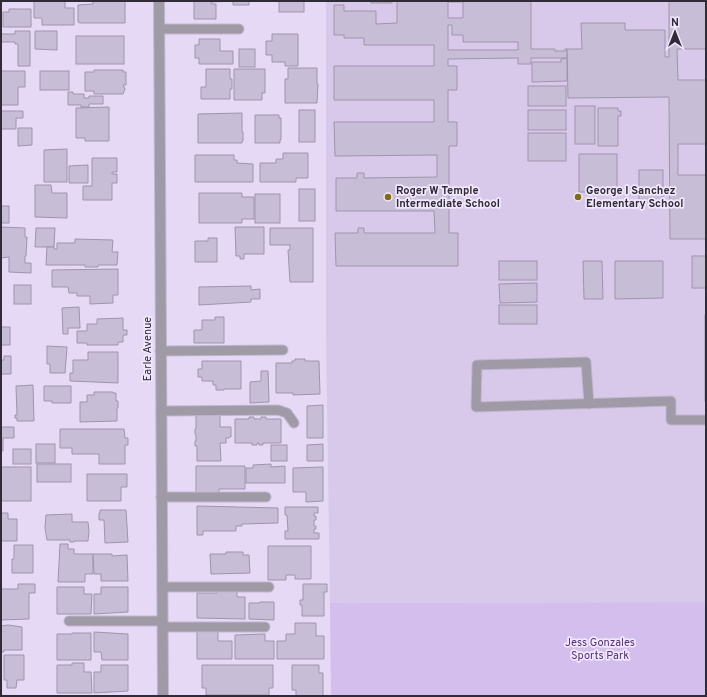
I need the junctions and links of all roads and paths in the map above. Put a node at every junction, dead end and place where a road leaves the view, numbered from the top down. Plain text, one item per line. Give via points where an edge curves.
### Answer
1 (159, 1) edge
2 (159, 30) junction
3 (239, 30) dead end
4 (283, 350) dead end
5 (160, 352) junction
6 (589, 404) junction
7 (161, 411) junction
8 (706, 420) edge
9 (294, 423) dead end
10 (161, 497) junction
11 (266, 497) dead end
12 (162, 587) junction
13 (269, 587) dead end
14 (70, 621) dead end
15 (163, 624) junction
16 (265, 627) dead end
17 (163, 696) edge

1 - 2 street, Earle Avenue
2 - 3 lane
2 - 5 street, Earle Avenue
4 - 5 lane
5 - 7 street, Earle Avenue
6 - 6 lane via 476,407 477,365 586,362
6 - 8 lane via 671,401 671,420
7 - 9 lane via 278,410 287,413
7 - 10 street, Earle Avenue
10 - 11 lane
10 - 12 street, Earle Avenue
12 - 13 lane
12 - 15 street, Earle Avenue
14 - 15 lane
15 - 16 lane
15 - 17 street, Earle Avenue

